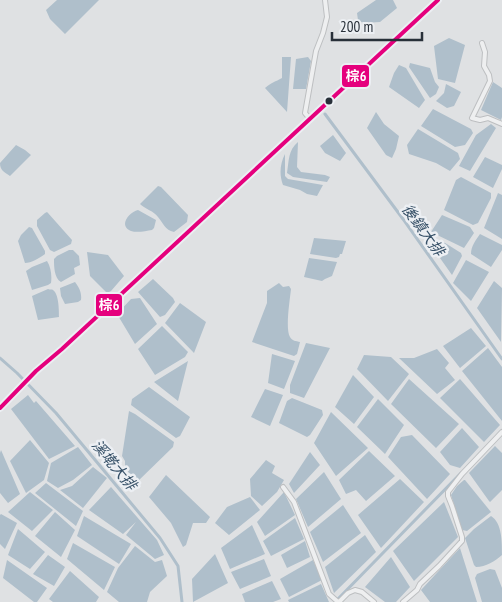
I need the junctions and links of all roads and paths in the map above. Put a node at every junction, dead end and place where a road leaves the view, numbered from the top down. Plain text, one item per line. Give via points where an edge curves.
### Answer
1 (325, 0) edge
2 (438, 0) edge
3 (482, 42) dead end
4 (310, 119) junction
5 (502, 124) edge
6 (0, 408) edge
7 (502, 432) edge
8 (283, 487) dead end
9 (337, 601) edge
10 (374, 602) edge
11 (403, 602) edge

1 - 4 street via 327,17 316,51 305,113
2 - 4 main road
3 - 5 street via 484,66 490,81 472,118 488,118
4 - 6 main road
7 - 11 street via 448,492 462,541
8 - 9 street via 294,502 329,594
9 - 10 street via 355,590

